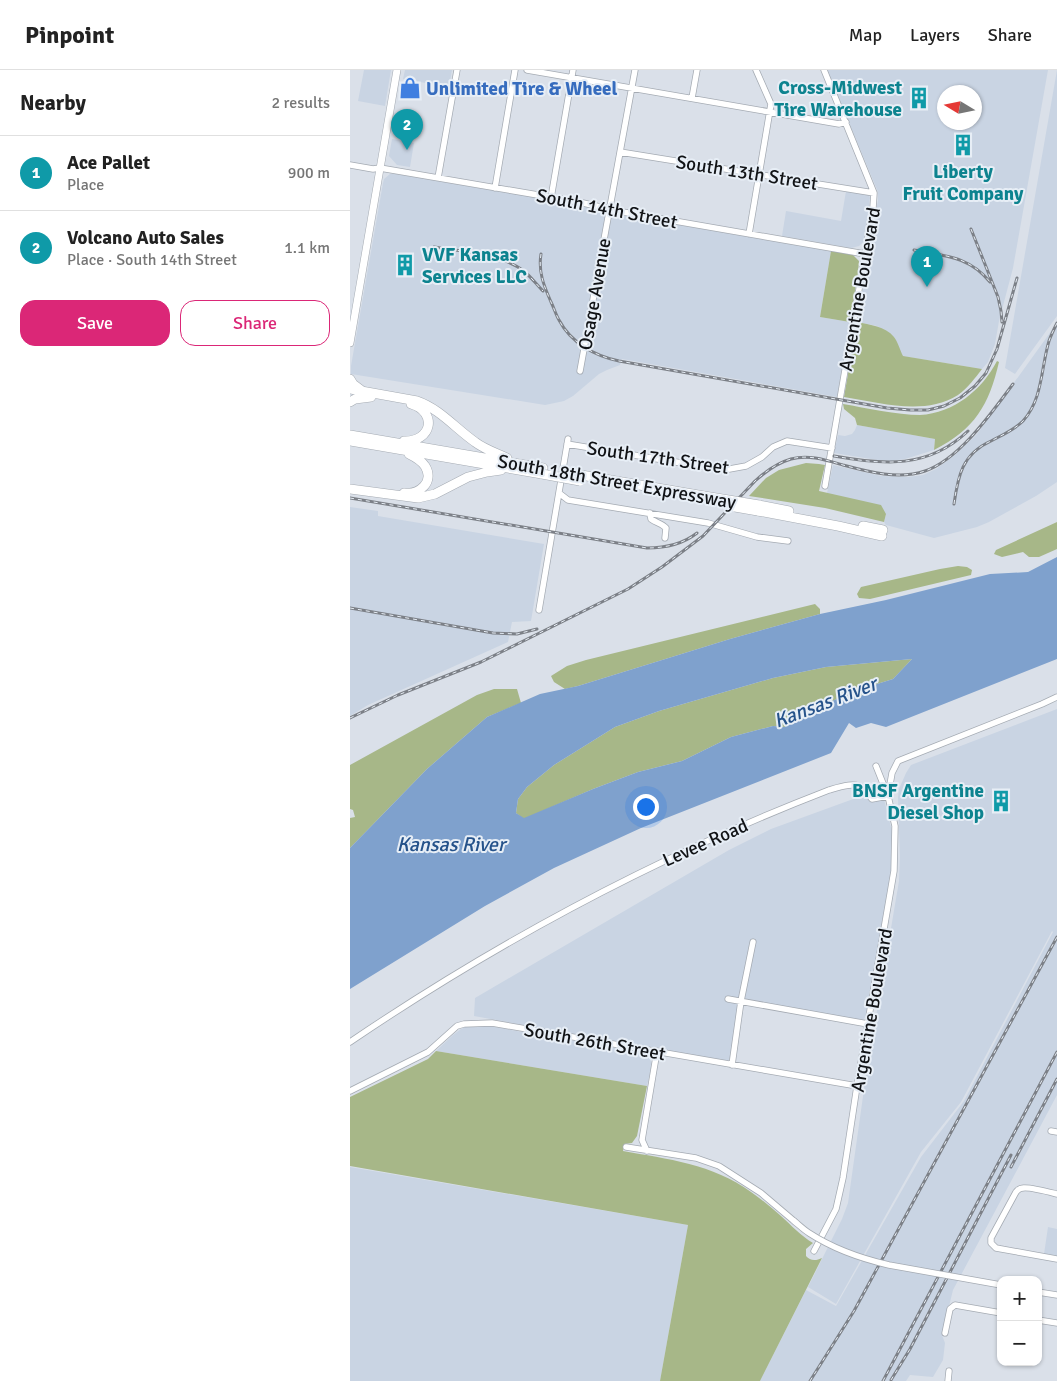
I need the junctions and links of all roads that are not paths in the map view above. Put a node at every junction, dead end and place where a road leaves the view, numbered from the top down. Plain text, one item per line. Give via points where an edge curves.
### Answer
1 (398, 70) edge
2 (457, 70) edge
3 (515, 70) edge
4 (527, 70) edge
5 (573, 70) edge
6 (634, 70) edge
7 (697, 70) edge
8 (756, 70) edge
9 (824, 70) edge
10 (572, 78) junction
11 (632, 88) junction
12 (692, 98) junction
13 (770, 111) junction
14 (846, 122) junction
15 (620, 152) junction
16 (350, 165) edge
17 (380, 168) junction
18 (759, 174) junction
19 (438, 178) junction
20 (495, 188) junction
21 (874, 194) junction
22 (551, 198) junction
23 (609, 209) junction
24 (749, 234) junction
25 (865, 254) junction
26 (350, 344) edge
27 (580, 370) dead end
28 (350, 379) edge
29 (350, 389) edge
30 (363, 391) junction
31 (350, 402) edge
32 (352, 438) edge
33 (388, 442) junction
34 (832, 448) junction
35 (405, 451) junction
36 (520, 464) junction
37 (512, 469) junction
38 (543, 471) junction
39 (350, 483) edge
40 (825, 486) dead end
41 (350, 489) edge
42 (559, 493) junction
43 (650, 513) junction
44 (882, 533) dead end
45 (665, 538) dead end
46 (788, 541) dead end
47 (539, 610) dead end
48 (1057, 697) edge
49 (876, 766) dead end
50 (888, 796) junction
51 (753, 942) dead end
52 (728, 999) dead end
53 (741, 1001) junction
54 (868, 1024) junction
55 (350, 1042) edge
56 (657, 1051) junction
57 (732, 1065) junction
58 (857, 1086) junction
59 (350, 1091) edge
60 (626, 1147) dead end
61 (647, 1151) junction
62 (1057, 1194) edge
63 (814, 1251) dead end
64 (1057, 1259) edge
65 (997, 1284) edge
66 (1042, 1293) edge
67 (1057, 1295) edge
68 (997, 1312) edge
69 (1042, 1321) edge
70 (1057, 1323) edge
71 (945, 1333) dead end
72 (950, 1371) dead end
73 (948, 1381) edge

1 - 17 main road
2 - 19 street
3 - 20 street
4 - 10 street
5 - 10 street
6 - 11 street, Osage Avenue
7 - 12 street
8 - 13 street via 771,104
9 - 14 street, Argentine Boulevard
10 - 11 street
10 - 22 street
11 - 12 street
11 - 15 street, Osage Avenue
12 - 13 street
13 - 14 street via 840,124
13 - 18 street
14 - 21 street, Argentine Boulevard
15 - 18 street, South 13th Street
15 - 23 street, Osage Avenue
16 - 17 street, South 14th Street
17 - 19 street, South 14th Street
17 - 26 main road
18 - 21 street, South 13th Street
18 - 24 street
19 - 20 street, South 14th Street
20 - 22 street, South 14th Street
21 - 25 street, Argentine Boulevard
22 - 23 street, South 14th Street
23 - 24 street, South 14th Street
23 - 27 street, Osage Avenue
24 - 25 street, South 14th Street
25 - 34 street, Argentine Boulevard
28 - 30 highway
29 - 30 highway
30 - 36 highway via 426,404 479,445
31 - 33 highway via 355,398 369,397 414,405 424,412 428,428 422,436 412,441
32 - 33 highway, South 18th Street Expressway
32 - 35 highway, South 18th Street Expressway
33 - 36 highway, South 18th Street Expressway
34 - 40 street, Argentine Boulevard
34 - 42 street, South 17th Street via 787,441 746,466 724,470 567,442
35 - 37 highway, South 18th Street Expressway
35 - 39 highway via 426,467 428,478 419,491 412,494
36 - 38 highway, South 18th Street Expressway
37 - 38 highway, South 18th Street Expressway
37 - 41 highway via 468,477 435,494 418,498
38 - 44 highway, South 18th Street Expressway, bridge
42 - 43 street via 568,500
42 - 47 street
43 - 45 street via 654,522 666,528
43 - 46 street
48 - 50 street via 898,761
49 - 50 street, Argentine Boulevard
50 - 54 street, Argentine Boulevard via 895,826 894,871
50 - 55 street, Levee Road via 872,799 863,788 844,786 696,846 593,896 493,951
51 - 53 street
52 - 53 street
53 - 54 street
53 - 57 street
54 - 58 street, Argentine Boulevard
56 - 57 street, South 26th Street
56 - 59 street, South 26th Street via 492,1023 464,1024 452,1030 428,1052
56 - 61 street via 642,1140
57 - 58 street, South 26th Street
58 - 63 street, Argentine Boulevard via 836,1209
60 - 61 street
61 - 65 street, bridge via 696,1158 718,1166 761,1193 809,1234 871,1261
62 - 64 street via 1022,1188 1016,1192 991,1238 991,1244 996,1248
66 - 67 street
68 - 71 street via 955,1305 950,1308
69 - 70 street
72 - 73 street

